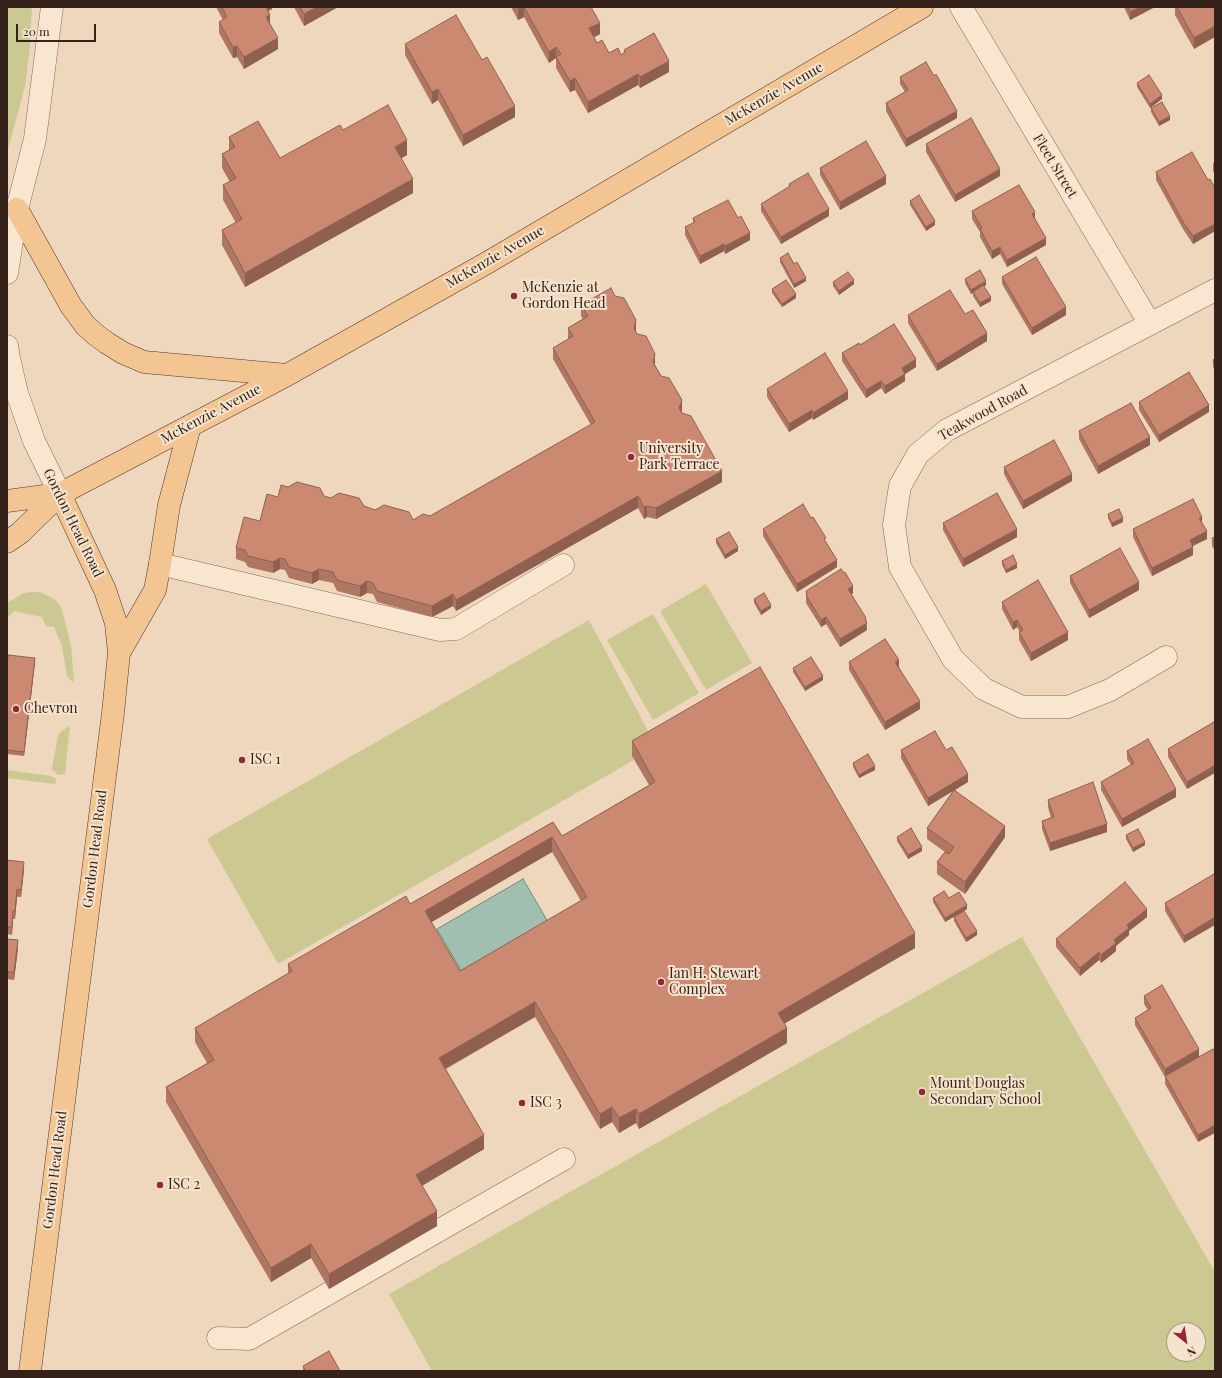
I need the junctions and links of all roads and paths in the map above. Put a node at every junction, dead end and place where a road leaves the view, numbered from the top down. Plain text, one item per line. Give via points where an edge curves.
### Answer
1 (52, 7) edge
2 (922, 7) edge
3 (961, 7) edge
4 (17, 209) junction
5 (7, 273) edge
6 (1215, 290) edge
7 (1150, 324) junction
8 (7, 346) edge
9 (287, 375) junction
10 (190, 426) junction
11 (60, 494) junction
12 (7, 501) edge
13 (7, 542) edge
14 (160, 564) junction
15 (563, 565) dead end
16 (119, 653) junction
17 (1166, 657) dead end
18 (564, 1159) dead end
19 (218, 1338) dead end
20 (30, 1371) edge

1 - 4 street via 35,139
2 - 9 main road, McKenzie Avenue via 485,264
3 - 7 street, Fleet Street
4 - 5 street
4 - 9 main road via 71,306 85,325 123,352 144,362
6 - 7 street, Teakwood Road
7 - 17 street, Teakwood Road via 947,430 914,460 900,486 894,525 900,567 953,659 984,689 1022,707 1068,707 1110,690
8 - 11 street, Gordon Head Road via 17,393 34,441
9 - 10 main road, McKenzie Avenue
10 - 11 main road, McKenzie Avenue
10 - 14 main road via 168,505
11 - 12 main road, McKenzie Avenue
11 - 13 main road, McKenzie Avenue via 20,533
11 - 16 main road, Gordon Head Road via 105,590 116,623
14 - 15 street via 440,630 456,628
14 - 16 main road via 155,590
16 - 20 main road, Gordon Head Road
18 - 19 street via 249,1338

